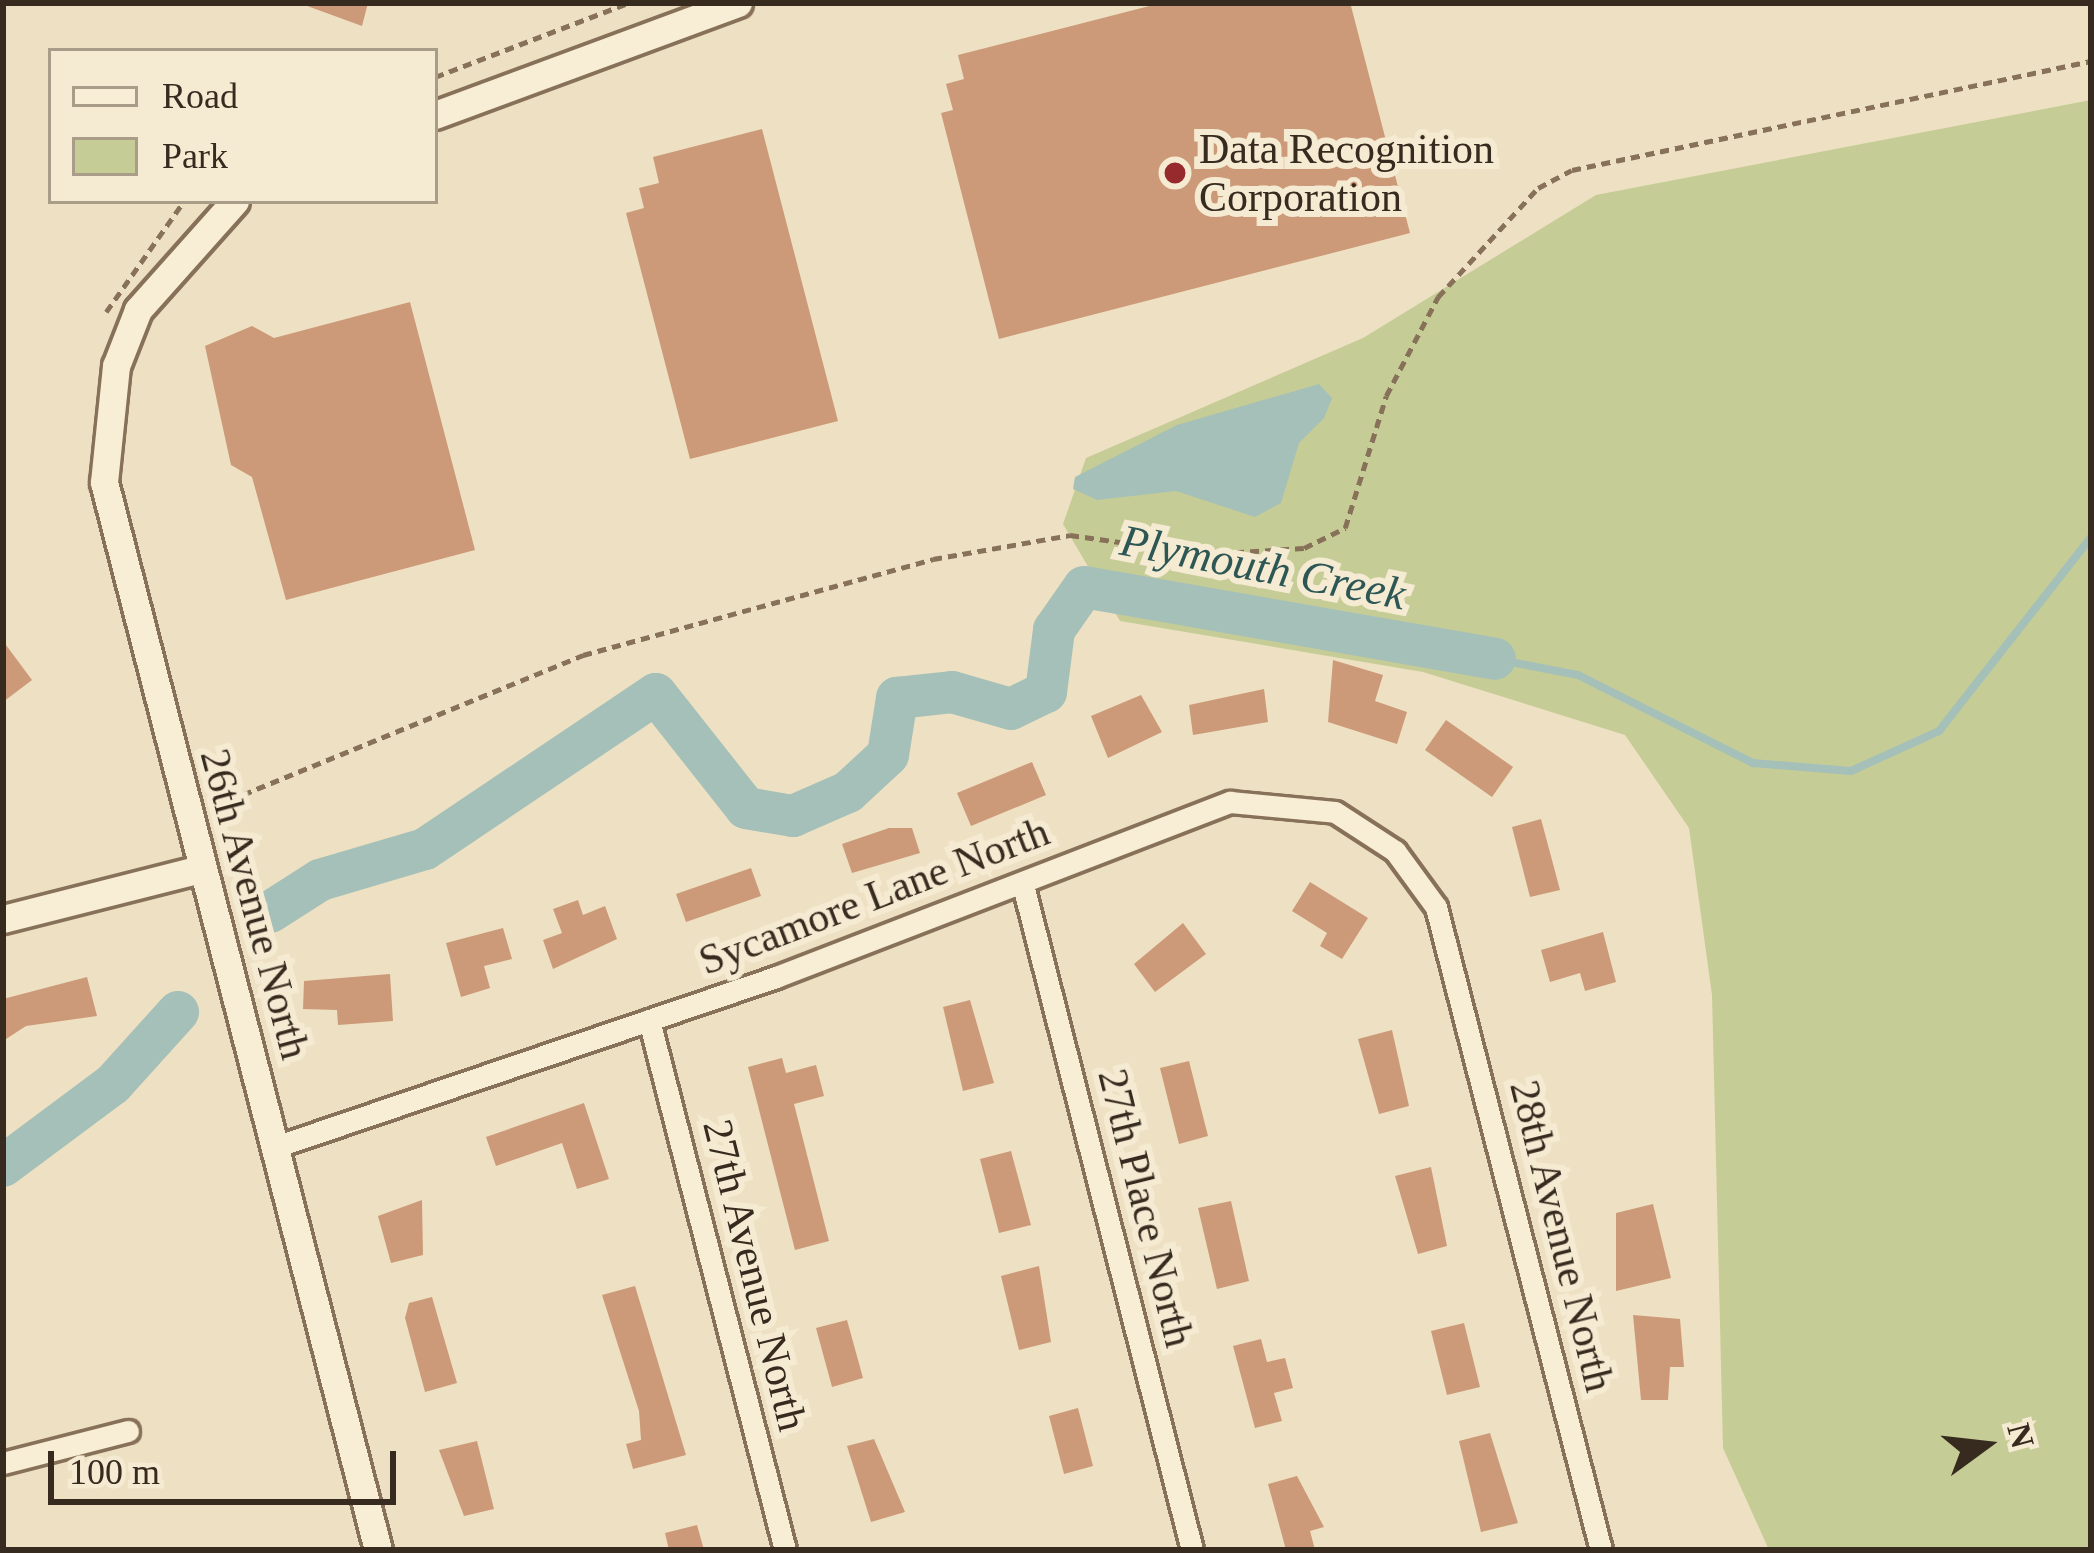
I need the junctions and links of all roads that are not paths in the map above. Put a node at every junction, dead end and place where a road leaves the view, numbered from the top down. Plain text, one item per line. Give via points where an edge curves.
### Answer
1 (738, 3) edge
2 (438, 114) edge
3 (232, 204) edge
4 (201, 868) junction
5 (1023, 885) junction
6 (3, 919) edge
7 (1448, 940) joint
8 (649, 1020) junction
9 (275, 1147) junction
10 (128, 1431) dead end
11 (3, 1463) edge
12 (378, 1550) edge
13 (785, 1550) edge
14 (1192, 1550) edge
15 (1601, 1550) edge

1 - 2 street
3 - 4 street, 26th Avenue North via 156,283 116,366 104,482
4 - 6 street
4 - 9 street, 26th Avenue North
5 - 7 street, Sycamore Lane North via 1230,802 1301,802 1394,850
5 - 8 street, Sycamore Lane North
5 - 14 street, 27th Place North
7 - 15 street, 28th Avenue North
8 - 9 street, Sycamore Lane North
8 - 13 street, 27th Avenue North
9 - 12 street, 26th Avenue North
10 - 11 street

